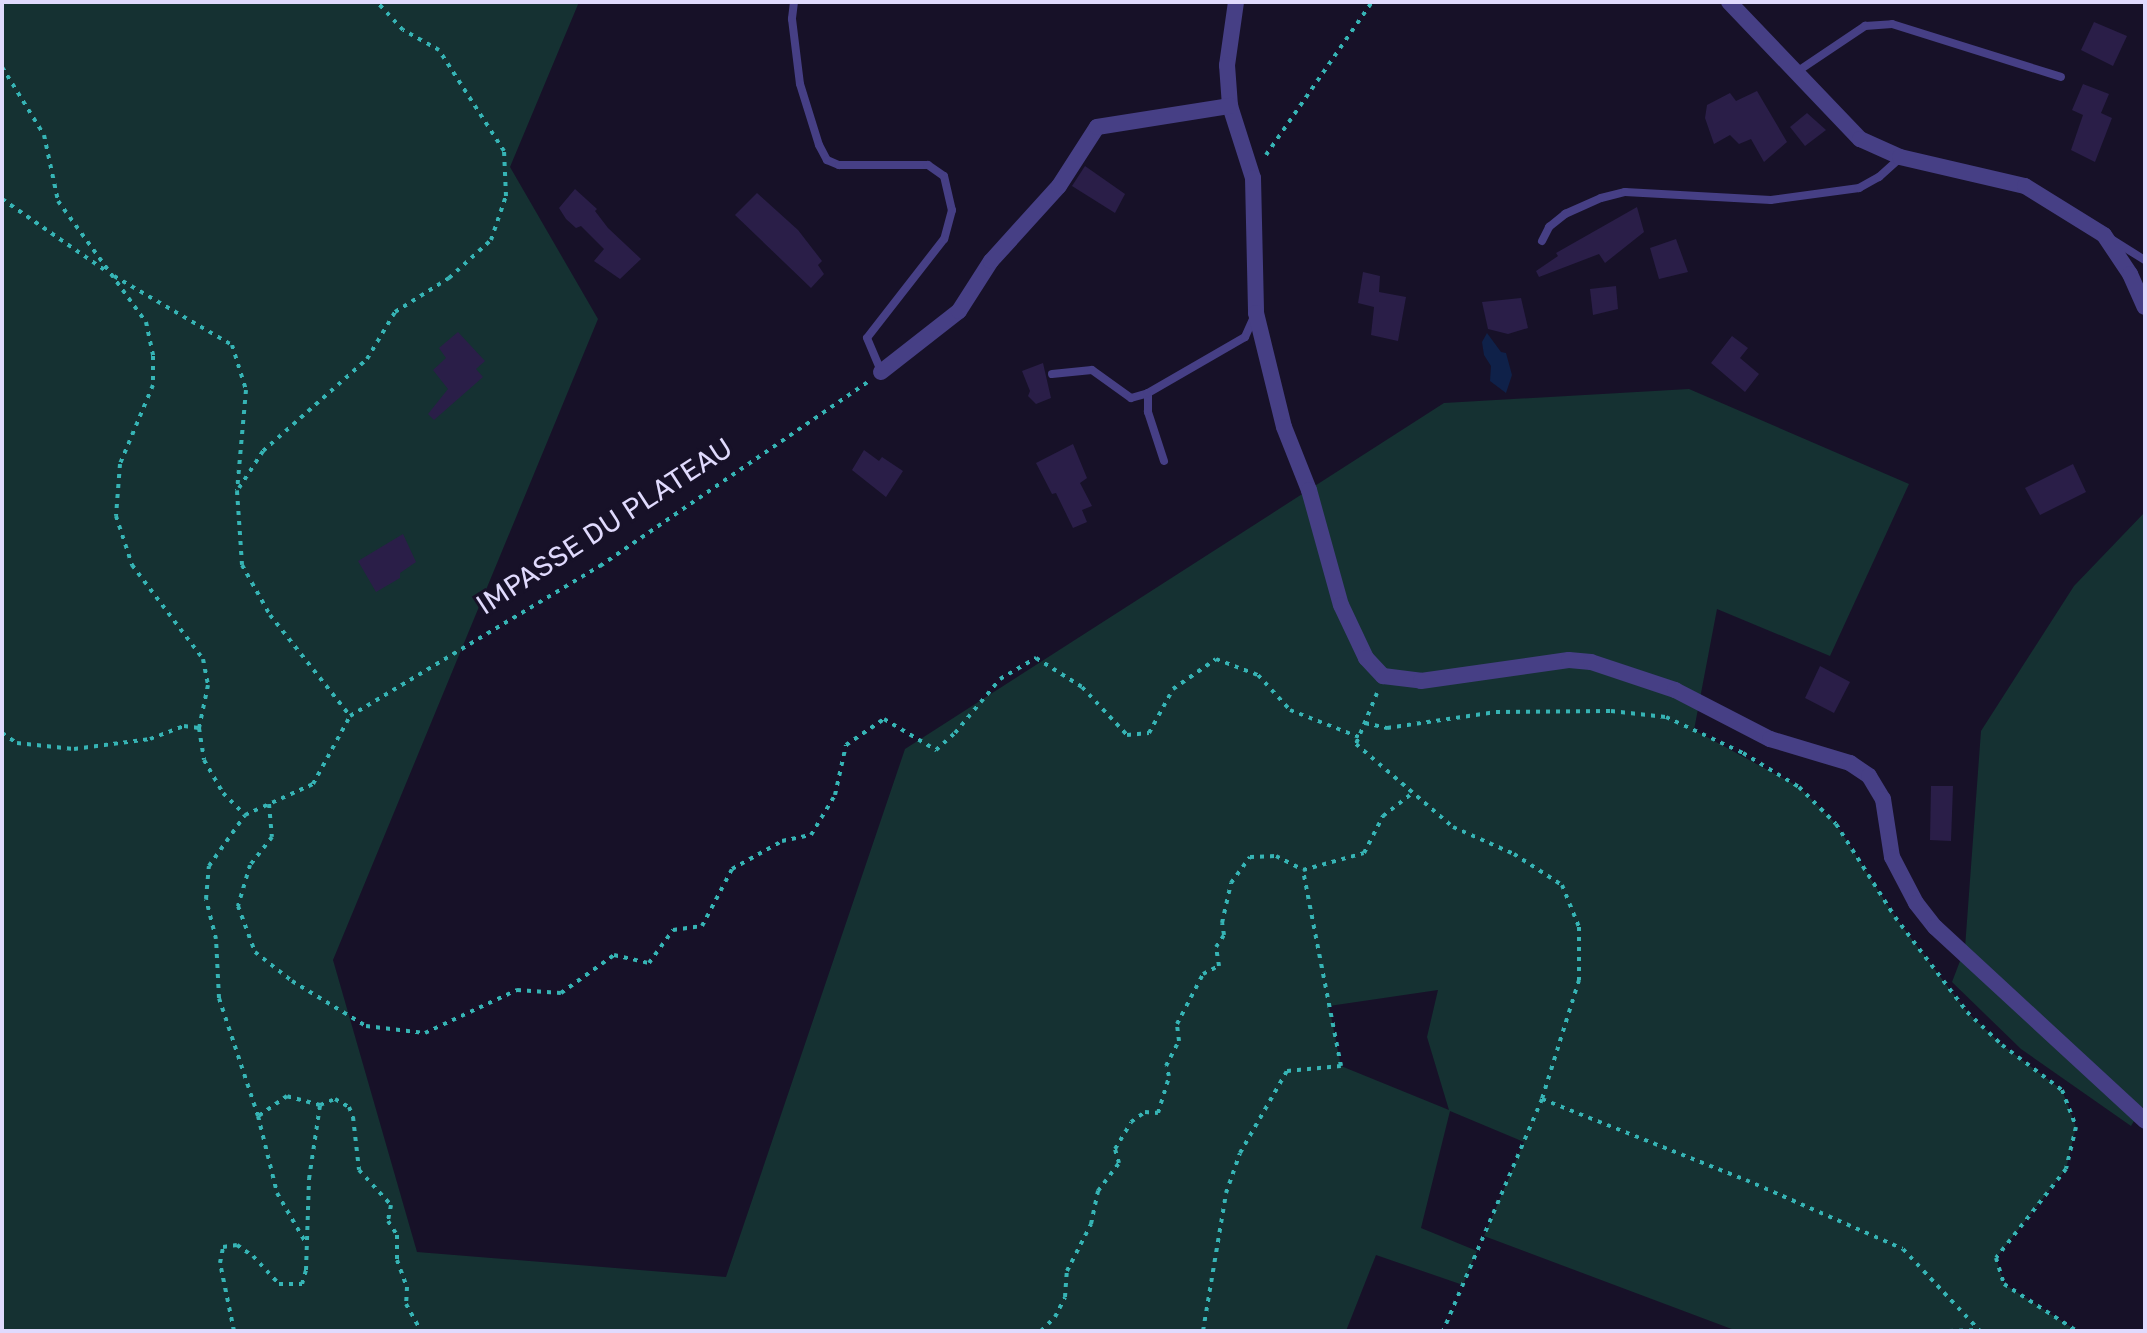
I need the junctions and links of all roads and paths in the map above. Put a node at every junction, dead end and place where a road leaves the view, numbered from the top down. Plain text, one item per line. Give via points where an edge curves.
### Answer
1 (377, 2) edge
2 (794, 2) edge
3 (1236, 2) edge
4 (1372, 2) edge
5 (1729, 2) edge
6 (2, 67) edge
7 (1798, 71) junction
8 (2061, 77) dead end
9 (1230, 106) junction
10 (1900, 157) junction
11 (1253, 178) junction
12 (2, 199) edge
13 (2104, 235) junction
14 (1542, 241) dead end
15 (2145, 260) edge
16 (111, 275) junction
17 (2145, 307) edge
18 (1256, 313) junction
19 (881, 372) junction
20 (1052, 374) dead end
21 (1148, 393) junction
22 (1164, 461) dead end
23 (237, 491) junction
24 (1383, 676) junction
25 (350, 716) junction
26 (1365, 723) junction
27 (199, 728) junction
28 (2, 733) edge
29 (1359, 737) junction
30 (1412, 793) junction
31 (269, 804) junction
32 (245, 815) junction
33 (1303, 870) junction
34 (1542, 1099) junction
35 (320, 1105) junction
36 (258, 1116) junction
37 (2145, 1121) edge
38 (307, 1245) junction
39 (234, 1331) edge
40 (421, 1331) edge
41 (1041, 1331) edge
42 (1203, 1331) edge
43 (1443, 1331) edge
44 (1949, 1331) edge
45 (1979, 1331) edge
46 (2077, 1331) edge

1 - 23 path via 403,30 439,50 504,151 506,196 491,240 449,278 395,312 367,359 263,451
2 - 19 lane via 800,84 827,160 839,165 928,165 944,176 952,210 944,239 867,338
3 - 9 street via 1227,65
4 - 11 path
5 - 7 street
6 - 16 path via 44,135 58,201
7 - 8 lane via 1865,26 1892,24
7 - 10 street via 1860,139
9 - 11 street
9 - 19 street via 1097,127 1059,186 991,261 959,311
10 - 13 street via 2025,186
10 - 14 lane via 1859,188 1771,200 1625,192 1565,214
11 - 18 street
12 - 16 path
13 - 15 lane
13 - 17 street
16 - 23 path via 232,345 246,390
16 - 27 path via 146,322 153,356 153,385 120,464 116,516 132,565 203,659 208,685
18 - 21 lane via 1245,337
18 - 24 street via 1284,427 1309,490 1341,605 1366,658
19 - 25 path, IMPASSE DU PLATEAU via 600,566
20 - 21 lane via 1092,370 1131,398
21 - 22 lane via 1148,412
23 - 25 path via 242,565 270,615
24 - 26 path
24 - 37 street via 1421,681 1569,660 1591,662 1675,690 1770,739 1850,763 1869,776 1883,799 1892,857 1935,927
25 - 31 path via 313,784
26 - 29 path
26 - 46 path via 1387,728 1524,711 1666,717 1743,753 1799,787 1836,824 1895,917 1967,1012 2062,1090 2076,1127 2066,1169 1996,1258 2004,1284
27 - 28 path via 184,726 150,739 74,749 17,743
27 - 32 path via 204,760 223,793
29 - 30 path via 1356,744
29 - 31 path via 1290,710 1258,675 1216,659 1173,689 1149,733 1127,735 1082,687 1036,658 1000,679 936,750 884,719 846,745 835,795 811,835 782,841 732,869 702,926 673,930 649,963 614,955 561,993 517,990 425,1033 366,1026 255,952 238,906 250,865 272,837
30 - 33 path via 1383,816 1364,853
30 - 34 path via 1453,827 1514,854 1562,885 1579,927 1579,980
31 - 32 path
32 - 36 path via 209,866 206,899 216,939 219,998
33 - 41 path via 1276,856 1250,857 1231,883 1224,935 1216,947 1219,966 1203,974 1177,1024 1179,1041 1166,1066 1169,1076 1158,1113 1145,1112 1131,1122 1115,1149 1119,1163 1098,1191 1091,1224 1067,1271 1065,1297
33 - 42 path via 1341,1066 1287,1071 1240,1153 1226,1193
34 - 43 path
34 - 45 path via 1903,1249
35 - 36 path via 287,1096
35 - 38 path via 309,1179
35 - 40 path via 335,1099 349,1107 359,1170 391,1205 388,1221 397,1235 406,1304
36 - 38 path via 277,1193
38 - 39 path via 302,1284 279,1284 237,1245 223,1247 220,1263
44 - 45 path

